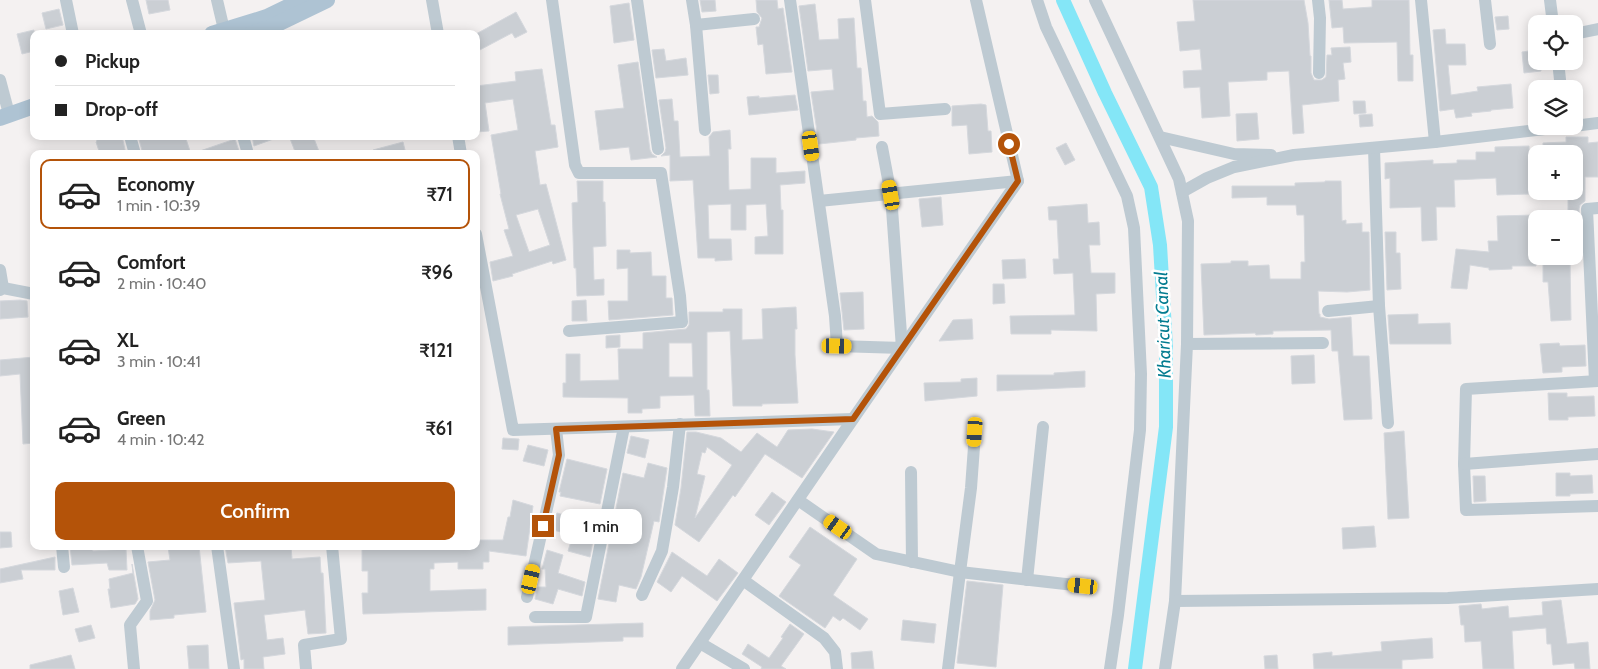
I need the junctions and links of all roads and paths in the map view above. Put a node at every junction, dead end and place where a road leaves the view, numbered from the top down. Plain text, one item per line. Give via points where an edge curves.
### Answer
1 (66, 0) edge
2 (132, 0) edge
3 (217, 0) edge
4 (302, 0) edge
5 (327, 0) edge
6 (432, 0) edge
7 (552, 0) edge
8 (637, 0) edge
9 (692, 0) edge
10 (790, 0) edge
11 (865, 0) edge
12 (976, 0) edge
13 (1037, 0) edge
14 (1095, 0) edge
15 (1318, 0) edge
16 (1421, 0) edge
17 (1485, 0) edge
18 (1550, 0) edge
19 (1552, 15) edge
20 (754, 19) dead end
21 (696, 25) junction
22 (1598, 29) edge
23 (72, 30) edge
24 (140, 30) edge
25 (220, 30) edge
26 (229, 30) edge
27 (262, 30) edge
28 (437, 30) edge
29 (1583, 32) edge
30 (1490, 44) dead end
31 (1318, 72) dead end
32 (0, 80) edge
33 (30, 96) edge
34 (30, 107) edge
35 (945, 109) dead end
36 (4, 111) edge
37 (1598, 123) edge
38 (1583, 125) edge
39 (705, 130) dead end
40 (1528, 131) edge
41 (1160, 137) junction
42 (1436, 142) junction
43 (882, 147) dead end
44 (1374, 148) junction
45 (658, 149) dead end
46 (1294, 155) junction
47 (1018, 181) junction
48 (1182, 192) junction
49 (891, 195) junction
50 (819, 201) junction
51 (1598, 208) edge
52 (480, 255) edge
53 (0, 270) edge
54 (2, 289) edge
55 (30, 293) edge
56 (1380, 306) junction
57 (1328, 311) dead end
58 (569, 331) dead end
59 (1323, 343) dead end
60 (1186, 344) junction
61 (902, 348) junction
62 (1596, 381) edge
63 (853, 419) junction
64 (1388, 423) dead end
65 (680, 424) junction
66 (624, 427) junction
67 (1043, 427) dead end
68 (556, 429) junction
69 (975, 432) dead end
70 (1598, 454) edge
71 (1464, 464) junction
72 (911, 472) dead end
73 (798, 500) junction
74 (1598, 506) edge
75 (62, 550) edge
76 (139, 550) edge
77 (218, 550) edge
78 (332, 550) edge
79 (912, 562) junction
80 (64, 567) dead end
81 (960, 572) junction
82 (743, 580) junction
83 (1028, 580) junction
84 (1083, 586) dead end
85 (1598, 588) edge
86 (642, 596) dead end
87 (527, 597) dead end
88 (1174, 601) junction
89 (535, 617) dead end
90 (700, 642) junction
91 (134, 669) edge
92 (234, 669) edge
93 (306, 669) edge
94 (682, 669) edge
95 (744, 669) edge
96 (837, 669) edge
97 (948, 669) edge
98 (1110, 669) edge
99 (1165, 669) edge

1 - 23 street
2 - 24 street
3 - 25 street
4 - 26 main road
5 - 27 main road
6 - 28 street
7 - 58 street via 575,165 579,173 661,173 682,322
8 - 45 street
9 - 21 street
10 - 50 street
11 - 35 street via 880,114
12 - 47 street
13 - 98 street via 1046,27 1127,196 1134,228 1141,374 1140,430
14 - 41 street
15 - 31 street
16 - 42 street
17 - 30 street
18 - 19 street
20 - 21 street
21 - 39 street
22 - 29 street
32 - 36 street
33 - 36 main road
34 - 36 main road
37 - 38 street
40 - 42 street
41 - 46 street via 1234,154
41 - 48 street
42 - 44 street
43 - 49 street
44 - 46 street
44 - 56 street
46 - 48 street via 1234,167
47 - 49 street
47 - 61 street
48 - 60 street via 1188,221
49 - 50 street
49 - 61 street
50 - 61 street via 837,346
51 - 62 street via 1587,209
52 - 68 street via 514,430
53 - 54 street
54 - 55 street
56 - 57 street
56 - 64 street
59 - 60 street
60 - 88 street
61 - 63 street
62 - 71 street via 1466,390
63 - 65 street
63 - 73 street
65 - 66 street
65 - 86 street via 662,551
66 - 68 street
66 - 89 street via 586,617
67 - 83 street
68 - 87 street via 559,455
69 - 81 street
70 - 71 street
71 - 74 street via 1466,510
72 - 79 street
73 - 79 street via 876,554
73 - 82 street
75 - 80 street
76 - 91 street via 147,601 130,625
77 - 92 street
78 - 93 street via 341,639 304,645
79 - 81 street
81 - 83 street
81 - 97 street
82 - 90 street
82 - 96 street via 824,638 835,652
83 - 84 street
85 - 88 street via 1448,598
88 - 99 street
90 - 94 street
90 - 95 street

